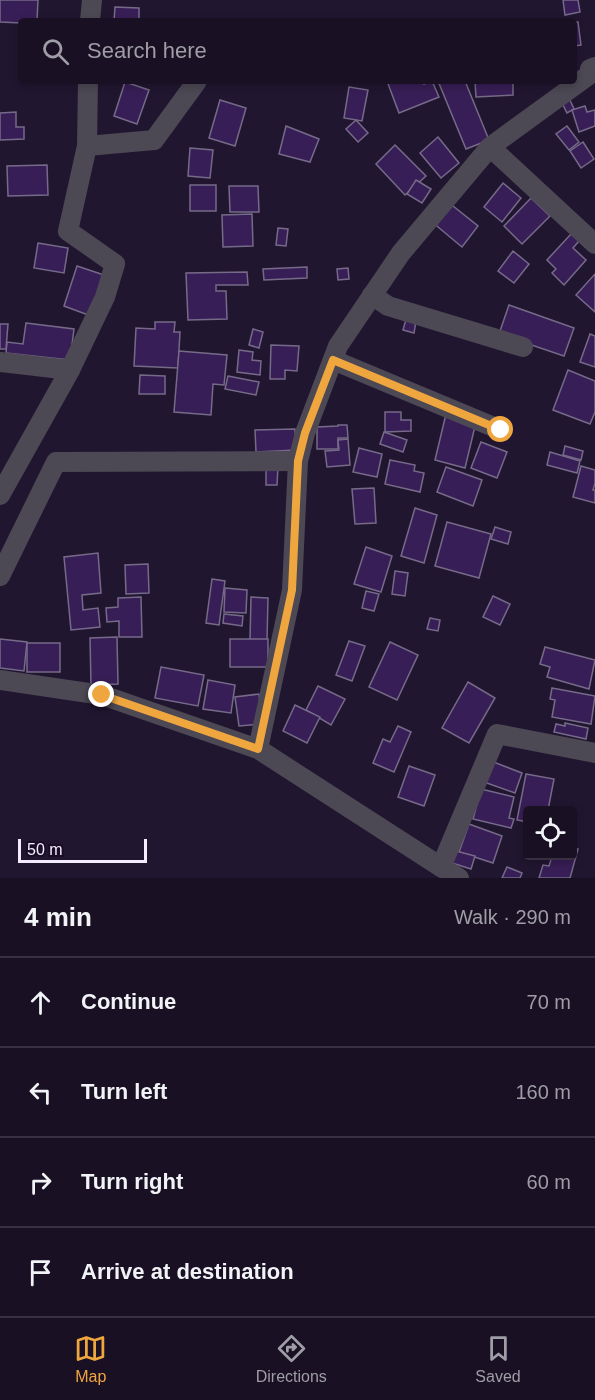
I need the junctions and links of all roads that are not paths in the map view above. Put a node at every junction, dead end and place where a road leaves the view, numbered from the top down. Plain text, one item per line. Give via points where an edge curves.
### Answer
1 (92, 0) edge
2 (90, 18) edge
3 (595, 67) edge
4 (88, 84) edge
5 (194, 84) edge
6 (577, 84) edge
7 (577, 84) edge
8 (87, 146) junction
9 (490, 147) junction
10 (595, 244) edge
11 (372, 295) junction
12 (523, 347) dead end
13 (333, 360) junction
14 (0, 362) edge
15 (70, 370) junction
16 (501, 430) dead end
17 (298, 461) junction
18 (0, 495) edge
19 (0, 576) edge
20 (0, 680) edge
21 (258, 749) junction
22 (595, 753) edge
23 (441, 867) junction
24 (459, 878) edge

1 - 2 street
3 - 6 street
4 - 8 street
5 - 8 street via 154,140
7 - 9 street
8 - 15 street via 68,231 115,264 105,297
9 - 10 street
9 - 11 street via 401,253
11 - 12 street via 388,306
11 - 13 street
13 - 16 street
13 - 17 street
14 - 15 street
15 - 18 street
17 - 19 street via 56,462
17 - 21 street via 292,590
20 - 21 street via 102,695
21 - 23 street
22 - 23 street via 496,734
23 - 24 street

